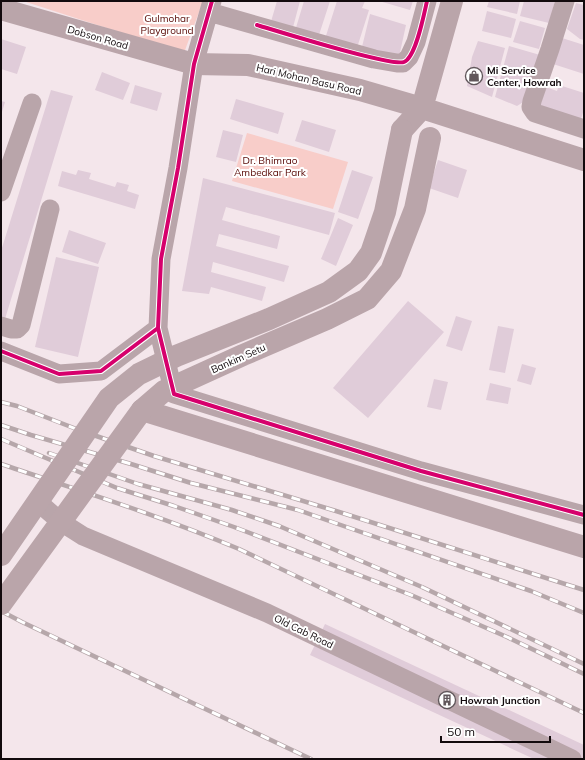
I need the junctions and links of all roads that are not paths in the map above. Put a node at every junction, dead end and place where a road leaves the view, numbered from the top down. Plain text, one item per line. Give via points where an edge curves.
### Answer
1 (428, 1) edge
2 (452, 1) edge
3 (565, 1) edge
4 (211, 6) edge
5 (1, 10) edge
6 (194, 64) junction
7 (32, 103) dead end
8 (422, 108) junction
9 (584, 130) edge
10 (584, 160) edge
11 (1, 192) edge
12 (50, 209) dead end
13 (1, 326) edge
14 (158, 328) junction
15 (1, 351) edge
16 (142, 410) junction
17 (38, 502) junction
18 (584, 515) edge
19 (60, 522) junction
20 (584, 546) edge
21 (1, 555) edge
22 (1, 604) edge
23 (572, 759) edge

1 - 4 street via 409,58 397,63 374,59 257,25
2 - 8 main road
3 - 9 street via 531,108 535,113
4 - 6 street
5 - 6 main road, Dobson Road
6 - 8 main road, Hari Mohan Basu Road via 248,65 360,90
6 - 14 street via 161,259
7 - 11 street
8 - 10 main road, Hari Mohan Basu Road
8 - 16 main road, Bankim Setu, bridge via 430,138 415,209 391,271 368,299 164,391
8 - 17 main road, bridge via 402,130 385,212 371,253 358,271 329,292 139,374 109,398
12 - 13 street via 21,324 18,329
14 - 15 street via 101,371 59,374
14 - 18 street via 174,394 421,471
16 - 19 main road, Bankim Setu, bridge
16 - 20 main road
17 - 19 street, Old Cab Road
17 - 21 main road, bridge
19 - 22 main road, Bankim Setu, bridge
19 - 23 street, Old Cab Road via 82,536 267,613

